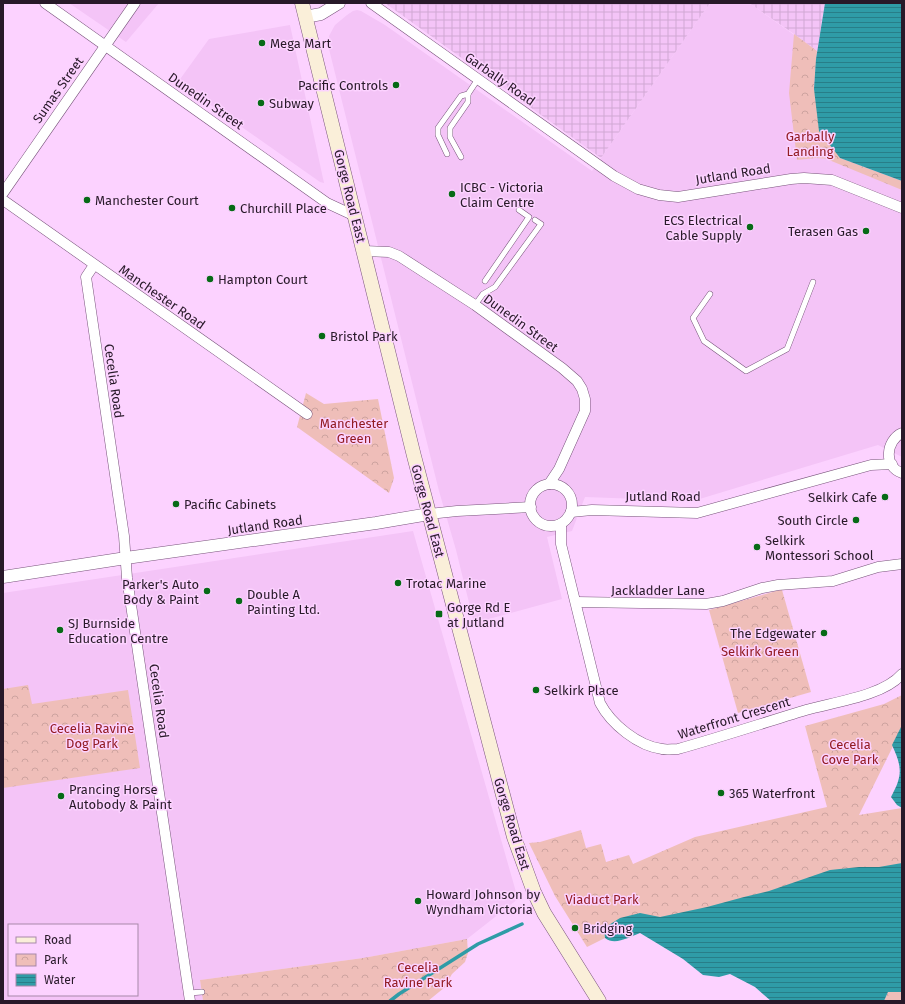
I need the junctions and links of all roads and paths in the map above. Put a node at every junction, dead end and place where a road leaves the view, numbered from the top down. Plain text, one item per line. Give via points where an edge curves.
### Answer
1 (45, 3) edge
2 (135, 3) edge
3 (302, 3) edge
4 (339, 3) edge
5 (371, 3) edge
6 (305, 17) junction
7 (105, 45) junction
8 (478, 79) junction
9 (468, 94) junction
10 (447, 154) dead end
11 (461, 157) dead end
12 (614, 176) joint
13 (3, 192) edge
14 (3, 200) edge
15 (902, 208) edge
16 (519, 210) dead end
17 (355, 216) junction
18 (535, 220) dead end
19 (364, 251) junction
20 (94, 265) junction
21 (485, 281) dead end
22 (812, 282) dead end
23 (710, 294) dead end
24 (475, 305) junction
25 (307, 414) dead end
26 (902, 433) edge
27 (888, 452) junction
28 (892, 464) junction
29 (871, 465) junction
30 (559, 469) junction
31 (902, 472) edge
32 (549, 484) junction
33 (560, 486) junction
34 (572, 501) junction
35 (531, 507) junction
36 (592, 510) junction
37 (571, 512) junction
38 (429, 514) junction
39 (561, 524) junction
40 (126, 558) junction
41 (902, 564) edge
42 (3, 577) edge
43 (576, 602) junction
44 (902, 674) edge
45 (202, 992) dead end
46 (190, 997) edge
47 (599, 1001) edge

1 - 7 street, Dunedin Street
2 - 7 street, Sumas Street
3 - 6 main road, Gorge Road East
4 - 6 street via 321,14
5 - 8 street, Garbally Road
6 - 17 main road, Gorge Road East
7 - 13 street, Sumas Street
7 - 17 street, Dunedin Street via 327,203
8 - 9 lane
8 - 12 street, Garbally Road
9 - 10 lane via 461,96 438,128 438,135
9 - 11 lane via 468,102 450,128 450,137
12 - 15 street, Jutland Road via 638,189 658,195 678,196 791,179 818,178 832,180
14 - 20 street, Manchester Road
16 - 21 lane via 529,217
17 - 19 main road, Gorge Road East
18 - 24 lane via 540,224 495,288 483,294
19 - 24 street, Dunedin Street via 389,252 399,256
19 - 38 main road, Gorge Road East
20 - 25 street, Manchester Road
20 - 40 street, Cecelia Road via 86,277
22 - 23 lane via 787,349 746,371 704,341 701,336 693,318
24 - 30 street, Dunedin Street via 562,368 582,389 585,412
26 - 27 street, Jutland Road via 893,440
27 - 28 street
27 - 29 street, Jutland Road
28 - 29 street, Jutland Road
28 - 31 street
29 - 36 street, Jutland Road via 697,513
30 - 32 street, Dunedin Street
30 - 33 street, Dunedin Street
32 - 33 street
32 - 35 street via 543,485 534,493
33 - 34 street via 570,495
34 - 36 street, Jutland Road
34 - 37 street
35 - 38 street, Jutland Road
35 - 39 street via 535,518 542,523 550,526
36 - 37 street, Jutland Road
37 - 39 street
38 - 40 street, Jutland Road
38 - 47 main road, Gorge Road East via 514,837 544,913
39 - 43 street, Waterfront Crescent via 561,544
40 - 42 street, Jutland Road
40 - 46 street, Cecelia Road
41 - 43 street, Jackladder Lane via 878,567 833,581 762,588 706,604
43 - 44 street, Waterfront Crescent via 600,703 605,712 626,733 646,745 661,749 678,749 876,691 888,686
45 - 46 lane

